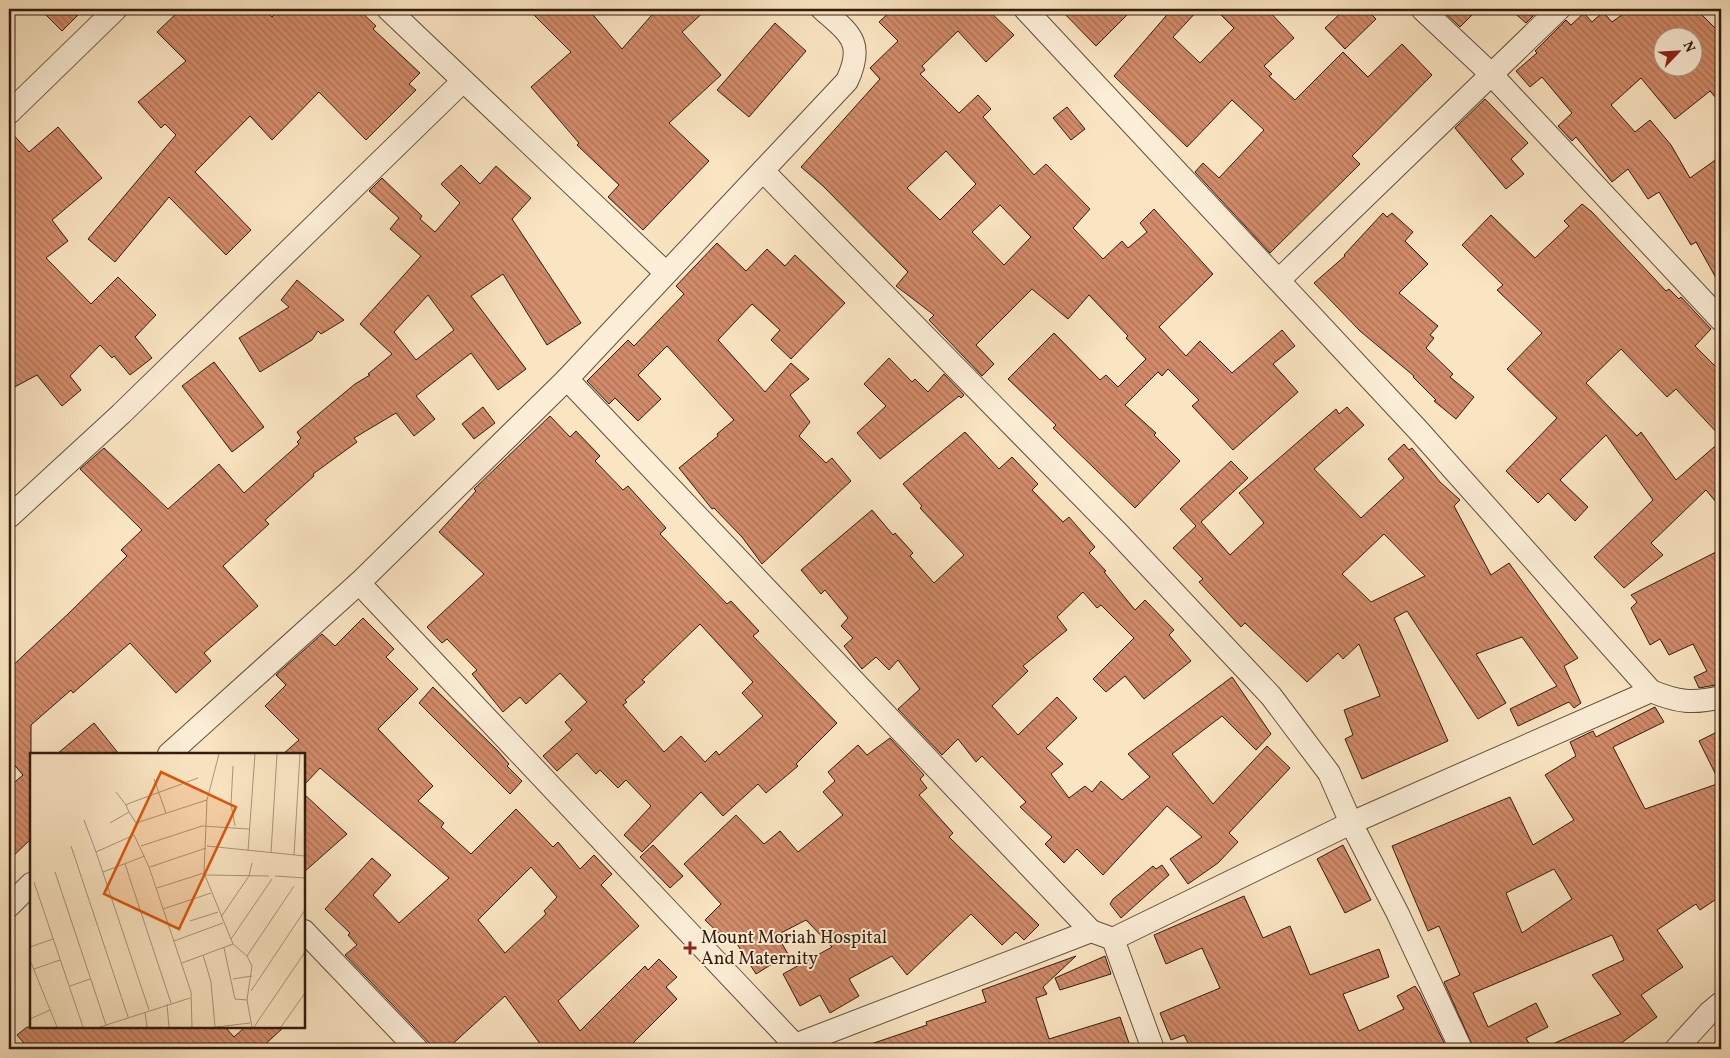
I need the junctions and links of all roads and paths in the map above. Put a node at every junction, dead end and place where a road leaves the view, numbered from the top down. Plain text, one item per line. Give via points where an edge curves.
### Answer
1 (116, 9) edge
2 (388, 9) edge
3 (822, 9) edge
4 (1026, 9) edge
5 (1422, 9) edge
6 (1559, 9) edge
7 (1490, 74) junction
8 (463, 81) junction
9 (9, 113) edge
10 (763, 171) junction
11 (666, 273) junction
12 (1280, 280) junction
13 (1721, 320) edge
14 (567, 379) junction
15 (9, 517) edge
16 (359, 583) junction
17 (1651, 691) junction
18 (1721, 697) edge
19 (170, 753) edge
20 (1351, 823) junction
21 (30, 885) edge
22 (9, 906) edge
23 (1092, 931) junction
24 (305, 932) edge
25 (1113, 940) junction
26 (1721, 1003) edge
27 (793, 1047) edge
28 (417, 1049) edge
29 (1153, 1049) edge
30 (1461, 1049) edge
31 (1676, 1049) edge

1 - 9 street
2 - 8 street
3 - 10 street via 848,32 856,54 855,64 847,81
4 - 12 street
5 - 7 street
6 - 7 street
7 - 12 street
7 - 13 street
8 - 11 street
8 - 15 street via 121,414
10 - 11 street
10 - 20 street via 1118,533 1271,696 1329,773
11 - 14 street
12 - 17 street
14 - 16 street
14 - 23 street
16 - 19 street
16 - 27 street
17 - 18 street via 1675,702
17 - 20 street
20 - 25 street
20 - 30 street
21 - 22 street
23 - 25 street
23 - 27 street
24 - 28 street
25 - 29 street
26 - 31 street

